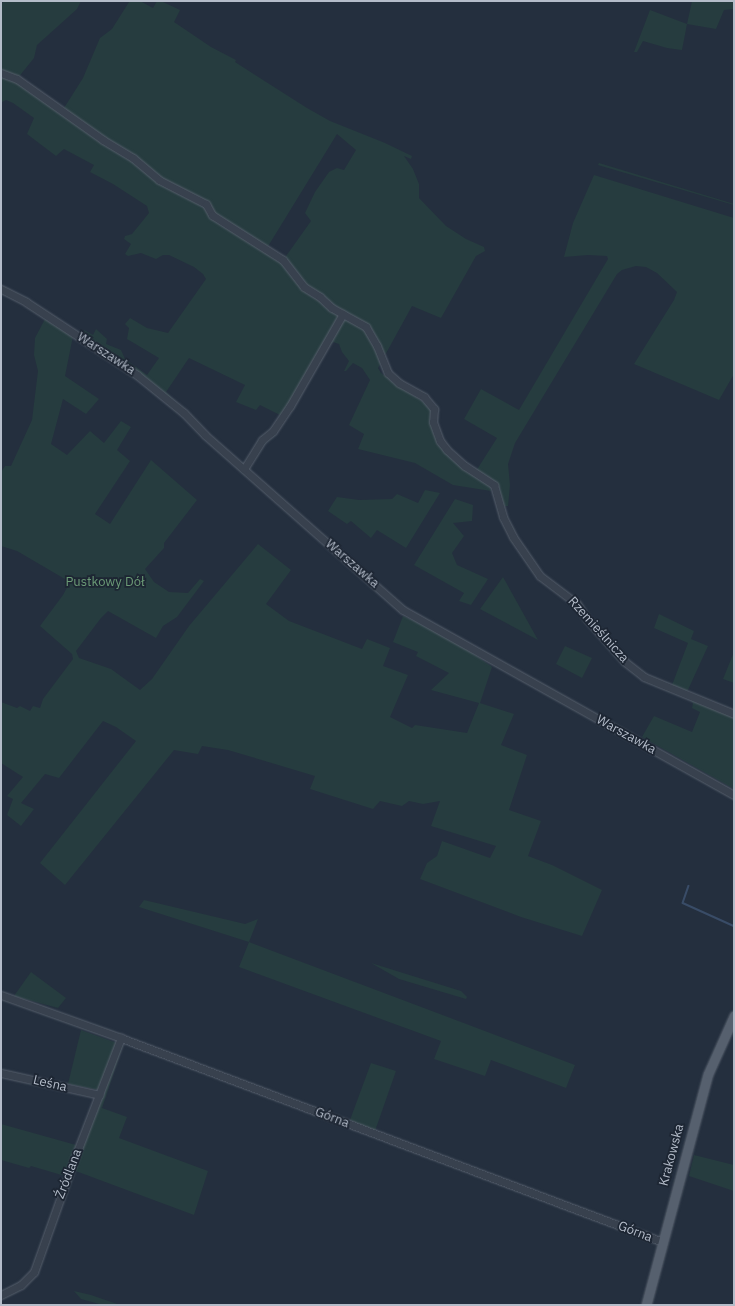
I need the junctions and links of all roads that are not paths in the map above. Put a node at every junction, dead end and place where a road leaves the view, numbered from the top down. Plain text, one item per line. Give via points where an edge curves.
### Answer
1 (1, 73) edge
2 (1, 289) edge
3 (344, 314) junction
4 (244, 469) junction
5 (734, 714) edge
6 (734, 795) edge
7 (1, 995) edge
8 (734, 1016) edge
9 (731, 1030) edge
10 (121, 1038) junction
11 (1, 1073) edge
12 (100, 1095) junction
13 (663, 1242) junction
14 (1, 1295) edge
15 (646, 1305) edge

1 - 3 street, Rzemieślnicza via 17,79 103,140 133,158 159,180 206,204 212,214 283,260 304,287
2 - 4 street, Warszawka via 26,302 128,368 184,413
3 - 4 street via 286,412 270,435 262,440
3 - 5 street, Rzemieślnicza via 366,327 388,373 399,383 424,397 434,410 432,422 447,450 465,466 494,485 503,518 540,576 578,604 587,619 625,662 644,677
4 - 6 street, Warszawka via 412,616
7 - 10 street, Górna
8 - 9 main road, Krakowska
9 - 13 main road, Krakowska via 708,1074
10 - 12 street, Źródlana
10 - 13 street, Górna
11 - 12 street, Leśna
12 - 14 street, Źródlana via 34,1272 21,1285
13 - 15 main road, Krakowska

